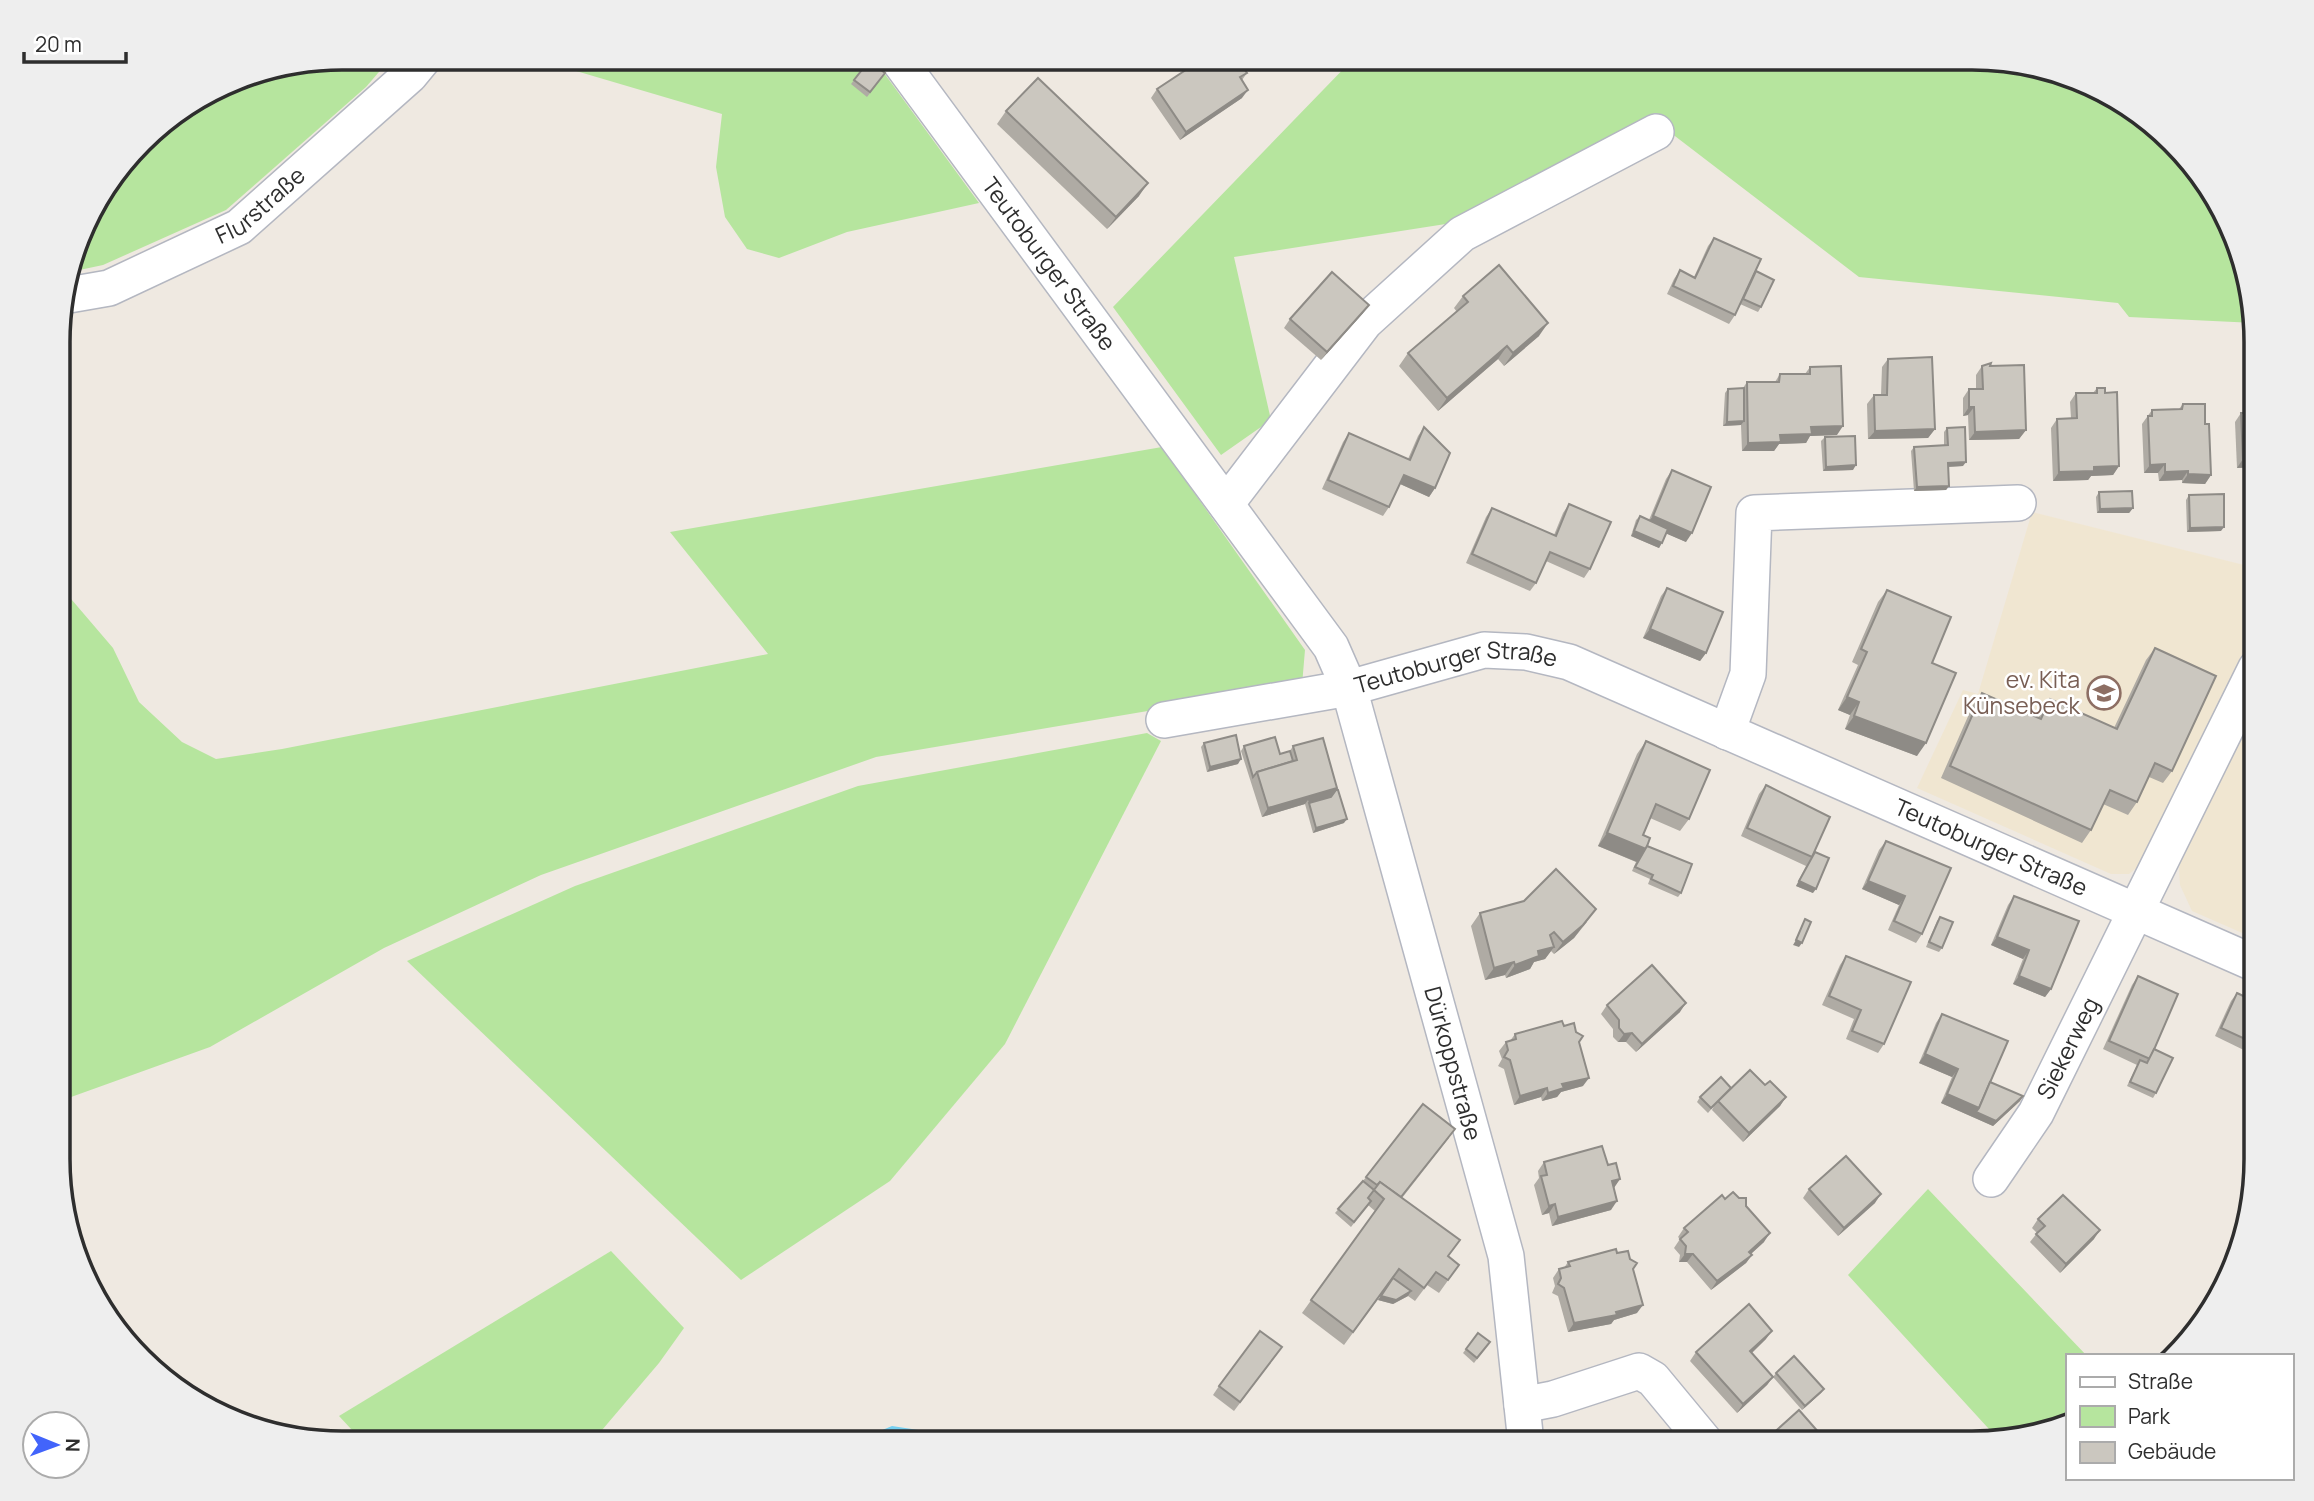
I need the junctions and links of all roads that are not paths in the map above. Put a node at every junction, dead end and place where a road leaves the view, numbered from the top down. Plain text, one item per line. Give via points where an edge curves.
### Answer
1 (414, 70) edge
2 (906, 70) edge
3 (1656, 132) dead end
4 (74, 294) edge
5 (2018, 503) dead end
6 (1226, 504) junction
7 (1349, 688) junction
8 (2244, 692) edge
9 (1164, 720) dead end
10 (1727, 732) junction
11 (2134, 910) junction
12 (2244, 959) edge
13 (1991, 1179) dead end
14 (1522, 1405) junction
15 (1525, 1431) edge
16 (1696, 1431) edge

1 - 4 street, Flurstraße via 239,227 109,288
2 - 6 street, Teutoburger Straße
3 - 6 street via 1462,234 1365,321
5 - 10 street via 1754,513 1748,674
6 - 7 street, Teutoburger Straße via 1331,647
7 - 9 street
7 - 10 street, Teutoburger Straße via 1484,650 1526,652 1569,663
7 - 14 street, Dürkoppstraße via 1506,1256
8 - 11 street, Siekerweg
10 - 11 street, Teutoburger Straße
11 - 12 street, Teutoburger Straße
11 - 13 street, Siekerweg via 2036,1113
14 - 15 street, Dürkoppstraße
14 - 16 street via 1639,1371 1653,1378

